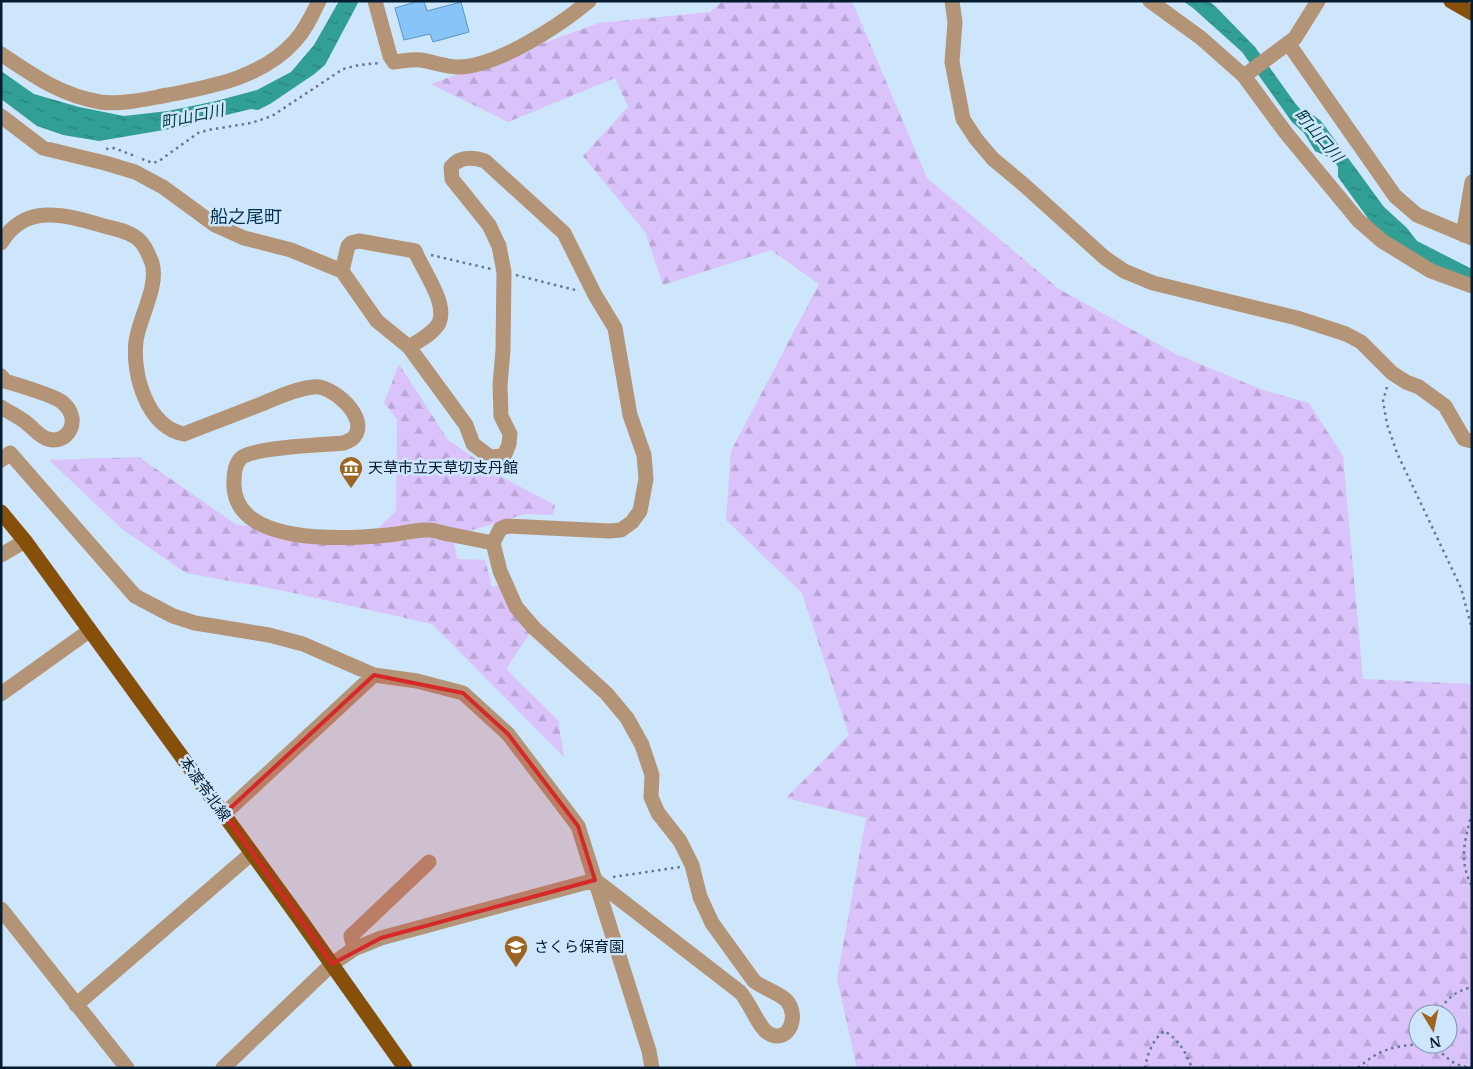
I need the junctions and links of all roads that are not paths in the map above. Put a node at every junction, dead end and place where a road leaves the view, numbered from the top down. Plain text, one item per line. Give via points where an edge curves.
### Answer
1 (319, 1) edge
2 (375, 1) edge
3 (588, 1) edge
4 (952, 1) edge
5 (1150, 1) edge
6 (1318, 1) edge
7 (1451, 1) edge
8 (1472, 13) edge
9 (1286, 44) junction
10 (1, 54) edge
11 (1248, 72) junction
12 (1, 116) edge
13 (1472, 182) edge
14 (1467, 237) edge
15 (1, 244) edge
16 (342, 271) junction
17 (1472, 286) edge
18 (409, 347) junction
19 (1, 376) edge
20 (1, 407) edge
21 (1472, 441) edge
22 (1, 460) edge
23 (1, 512) edge
24 (25, 541) junction
25 (493, 543) junction
26 (1, 555) edge
27 (89, 631) junction
28 (374, 675) junction
29 (1, 694) edge
30 (224, 814) junction
31 (252, 853) junction
32 (429, 862) dead end
33 (594, 880) junction
34 (1, 910) edge
35 (354, 949) junction
36 (332, 964) junction
37 (76, 1005) junction
38 (127, 1068) edge
39 (224, 1068) edge
40 (405, 1068) edge
41 (652, 1068) edge

1 - 10 street via 296,40 256,70 230,81 126,102 101,102 72,95 45,84
2 - 3 street via 394,62 420,60 460,67 502,56 532,41
4 - 21 street via 955,22 952,62 963,119 993,159 1105,258 1124,271 1153,283 1297,318 1346,334 1361,342 1392,373 1445,406 1464,439
5 - 11 street
6 - 9 street via 1295,38
7 - 8 main road
9 - 11 street
9 - 14 street via 1395,196 1417,215
11 - 17 street via 1286,133 1358,220 1382,241 1431,271
12 - 16 street via 43,148 135,172 164,187 215,225
13 - 14 street
15 - 25 street via 19,223 50,214 129,233 139,240 153,265 153,280 136,340 137,373 150,410 159,422 174,432 184,434 315,386 332,391 347,404 357,419 354,438 344,443 254,452 240,458 235,471 235,492 241,507 258,523 304,536 331,539 429,530
16 - 18 street via 376,321
16 - 18 street via 351,243 359,241 415,251 429,278 440,313 439,323 431,332
18 - 25 street via 466,425 473,444 490,457 505,454 510,434 501,416 503,350 499,246 489,225 452,179 451,167 456,162 474,158 486,161 564,233 614,328 630,416 644,455 646,479 640,511 621,530 507,526 500,529
19 - 20 street via 61,402 71,412 74,422 70,431 50,440
22 - 28 street via 10,454 135,596 173,616 195,623 303,644
23 - 24 main road, 本渡苓北線
24 - 26 street
24 - 27 main road, 本渡苓北線
25 - 33 street via 500,570 516,607 534,628 606,693 627,718 642,745 652,775 651,797 692,865 700,897 712,924 754,981 781,996 792,1009 789,1030 776,1036 768,1034 740,992
27 - 29 street
27 - 30 main road, 本渡苓北線
28 - 30 street
28 - 33 street via 417,681 463,693 508,734 578,826
30 - 31 main road, 本渡苓北線
31 - 36 main road, 本渡苓北線
31 - 37 street
32 - 35 street via 351,936
33 - 35 street via 381,938
33 - 41 street
34 - 37 street
35 - 36 street
36 - 39 street
36 - 40 main road, 本渡苓北線
37 - 38 street

